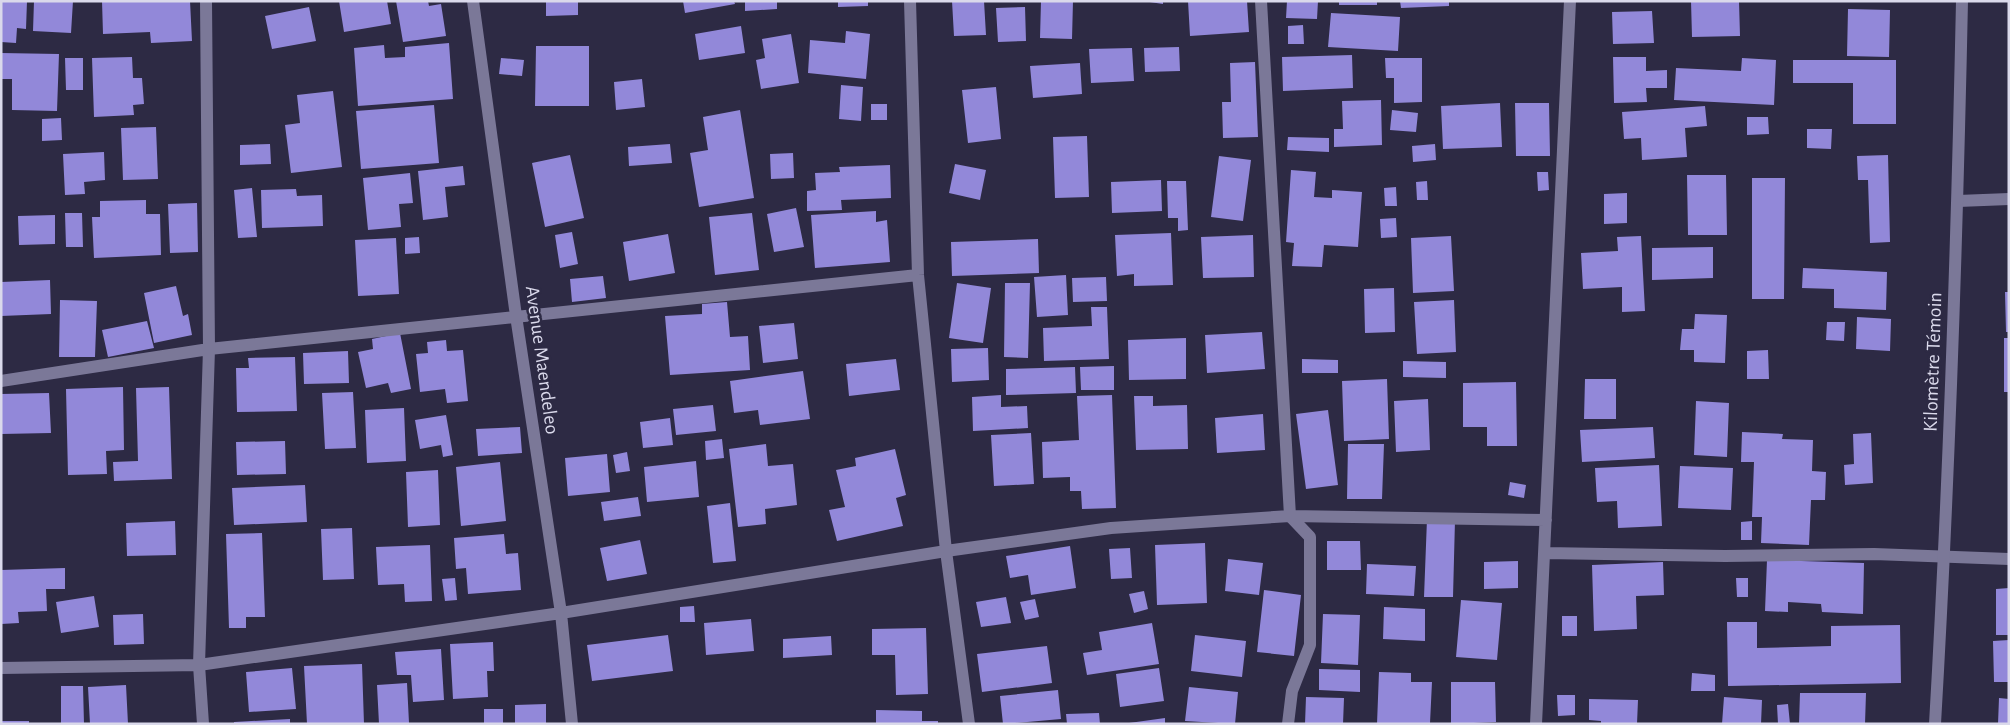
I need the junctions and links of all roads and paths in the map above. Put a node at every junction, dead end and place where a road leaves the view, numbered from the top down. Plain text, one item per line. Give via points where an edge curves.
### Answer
1 (206, 1) edge
2 (473, 1) edge
3 (910, 1) edge
4 (1261, 1) edge
5 (1570, 1) edge
6 (1962, 1) edge
7 (2009, 199) edge
8 (1958, 201) junction
9 (918, 275) junction
10 (516, 316) junction
11 (210, 349) junction
12 (1, 381) edge
13 (1290, 516) junction
14 (1546, 520) junction
15 (946, 551) junction
16 (1545, 553) junction
17 (1944, 558) junction
18 (2009, 559) edge
19 (561, 613) junction
20 (199, 665) junction
21 (1, 668) edge
22 (203, 724) edge
23 (572, 724) edge
24 (969, 724) edge
25 (1288, 724) edge
26 (1536, 724) edge
27 (1935, 724) edge

1 - 11 street
2 - 10 street, Avenue Maendeleo
3 - 9 street
4 - 13 street
5 - 14 street
6 - 8 street, Kilomètre Témoin
7 - 8 street
8 - 17 street, Kilomètre Témoin
9 - 10 street
9 - 15 street
10 - 11 street
10 - 19 street, Avenue Maendeleo
11 - 12 street
11 - 20 street
13 - 14 street
13 - 15 street via 1111,528
13 - 25 street via 1310,538 1310,645 1292,690
14 - 16 street
15 - 19 street
15 - 24 street
16 - 17 street via 1874,554
16 - 26 street
17 - 18 street
17 - 27 street, Kilomètre Témoin
19 - 20 street
19 - 23 street, Avenue Maendeleo
20 - 21 street
20 - 22 street

